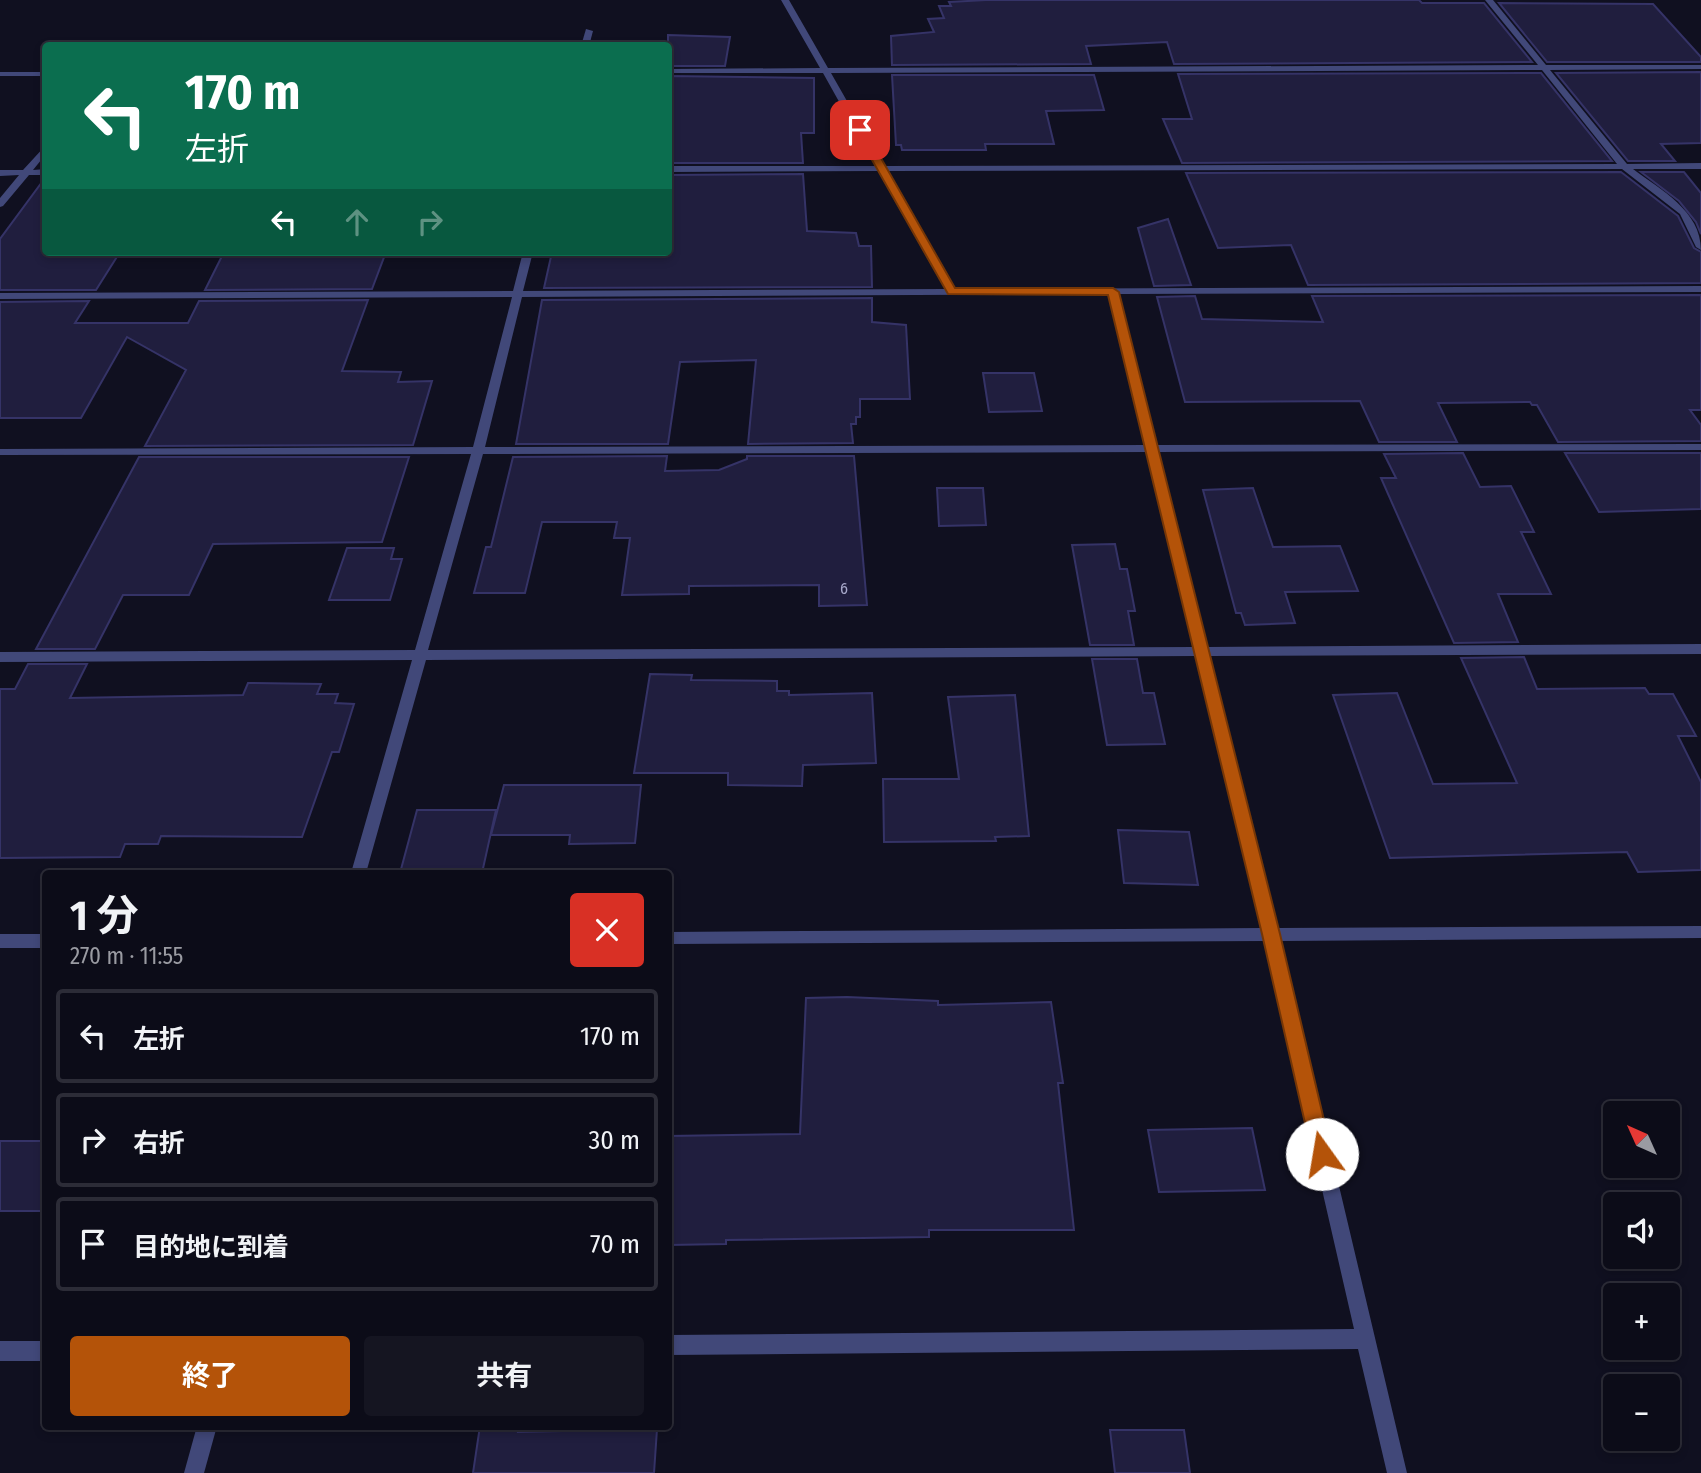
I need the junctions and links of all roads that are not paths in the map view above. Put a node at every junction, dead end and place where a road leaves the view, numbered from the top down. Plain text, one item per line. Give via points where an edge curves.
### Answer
1 (785, 0) edge
2 (1489, 0) edge
3 (589, 31) dead end
4 (586, 42) edge
5 (1701, 67) edge
6 (1544, 68) junction
7 (672, 71) edge
8 (827, 71) junction
9 (0, 74) edge
10 (42, 74) edge
11 (42, 153) edge
12 (1624, 166) junction
13 (1701, 166) edge
14 (672, 169) edge
15 (882, 169) junction
16 (42, 172) edge
17 (0, 173) edge
18 (26, 173) junction
19 (0, 204) edge
20 (1701, 247) edge
21 (527, 256) edge
22 (1701, 289) edge
23 (952, 292) junction
24 (1113, 292) junction
25 (517, 294) junction
26 (0, 296) edge
27 (1701, 447) edge
28 (1152, 450) junction
29 (478, 451) junction
30 (0, 452) edge
31 (1701, 649) edge
32 (1200, 650) junction
33 (419, 654) junction
34 (0, 657) edge
35 (360, 870) edge
36 (1701, 932) edge
37 (1271, 934) junction
38 (672, 938) edge
39 (0, 941) edge
40 (42, 941) edge
41 (1365, 1339) junction
42 (672, 1345) edge
43 (0, 1351) edge
44 (42, 1351) edge
45 (206, 1430) edge
46 (194, 1473) edge
47 (1397, 1473) edge

1 - 8 street
2 - 6 street
3 - 4 street
5 - 6 street
6 - 8 street
6 - 12 street
7 - 8 street
8 - 15 street
9 - 10 street
11 - 18 street
12 - 13 street
12 - 15 street
12 - 20 street via 1685,213
14 - 15 street
15 - 23 street
16 - 18 street
17 - 18 street
18 - 19 street
21 - 25 street
22 - 24 street
23 - 24 street
23 - 25 street
24 - 28 street
25 - 26 street
25 - 29 street
27 - 28 street
28 - 29 street
28 - 32 street
29 - 30 street
29 - 33 street
31 - 32 street
32 - 33 street
32 - 37 street
33 - 34 street
33 - 35 street
36 - 37 street
37 - 38 street
37 - 41 street
39 - 40 street
41 - 42 street
41 - 47 street
43 - 44 street
45 - 46 street

